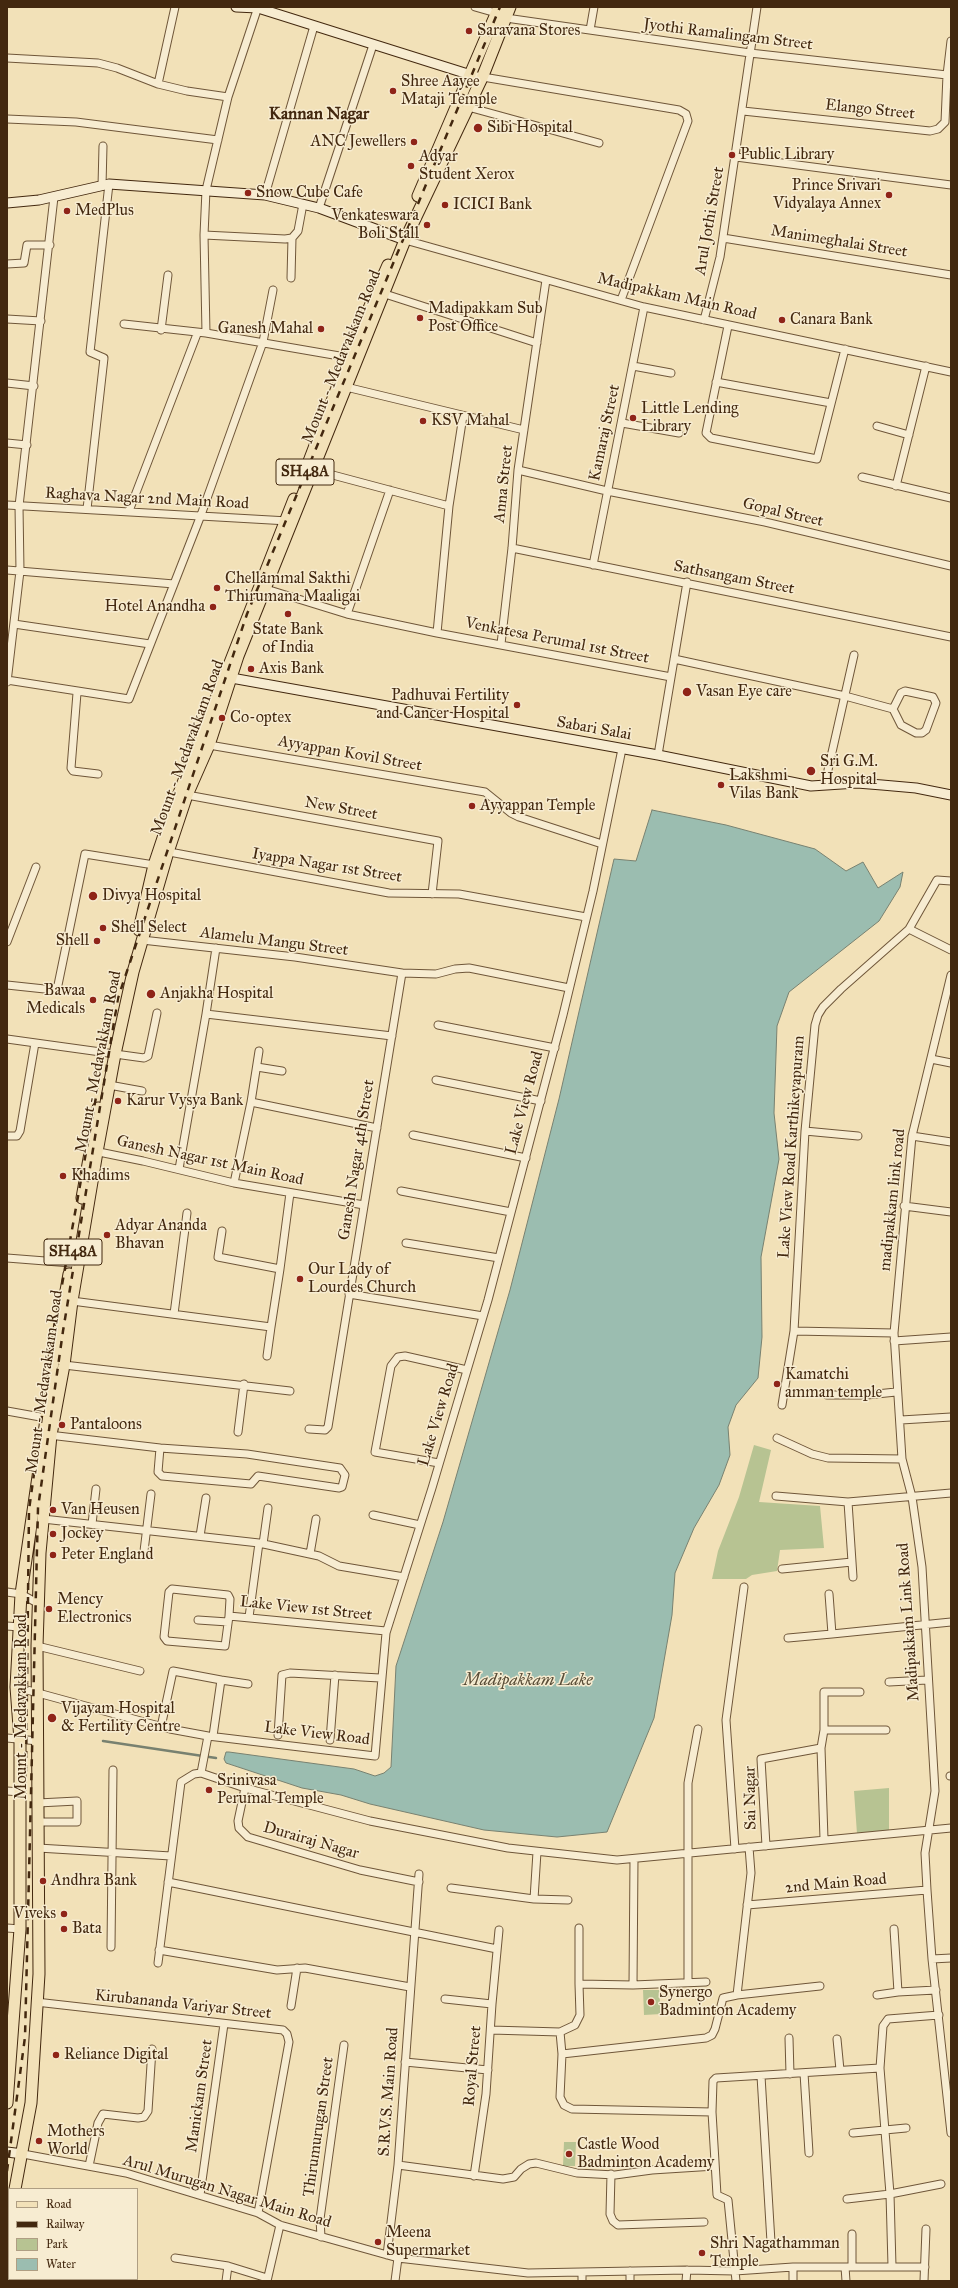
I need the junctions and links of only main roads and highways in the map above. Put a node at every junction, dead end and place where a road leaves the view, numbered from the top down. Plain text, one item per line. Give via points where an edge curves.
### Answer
1 (236, 7) edge
2 (258, 7) edge
3 (510, 7) edge
4 (500, 13) edge
5 (471, 75) junction
6 (7, 203) edge
7 (402, 239) junction
8 (353, 358) junction
9 (289, 521) junction
10 (227, 677) junction
11 (951, 795) edge
12 (164, 851) junction
13 (112, 1054) junction
14 (93, 1151) junction
15 (48, 1435) junction
16 (9, 2048) edge
17 (7, 2103) edge
18 (7, 2152) edge
19 (23, 2154) junction
20 (15, 2188) edge

1 - 2 main road
2 - 5 main road
3 - 4 main road, Mount - Medavakkam Road / SH48A
4 - 5 main road, Mount - Medavakkam Road / SH48A
4 - 7 main road, Mount - Medavakkam Road / SH48A via 482,78
5 - 7 main road, Mount - Medavakkam Road / SH48A
6 - 7 main road via 54,197 106,185 265,195 319,208
7 - 8 main road, Mount - Medavakkam Road / SH48A
7 - 8 main road, Mount - Medavakkam Road / SH48A via 385,294
8 - 9 main road, Mount - Medavakkam Road / SH48A
8 - 9 main road, Mount - Medavakkam Road / SH48A via 346,386 314,470
9 - 10 main road, Mount - Medavakkam Road / SH48A
9 - 10 main road, Mount - Medavakkam Road / SH48A via 266,589
10 - 11 main road, Sabari Salai via 658,755 811,786 857,783
10 - 12 main road, Mount - Medavakkam Road / SH48A via 209,745
10 - 12 main road, Mount - Medavakkam Road / SH48A via 172,811
12 - 13 main road, Mount - Medavakkam Road / SH48A
12 - 13 main road, Mount - Medavakkam Road / SH48A via 154,865
13 - 14 main road, Mount - Medavakkam Road / SH48A
13 - 14 main road, Mount - Medavakkam Road / SH48A via 109,1085
14 - 15 main road, Mount - Medavakkam Road / SH48A via 64,1365
14 - 15 main road, Mount - Medavakkam Road / SH48A via 51,1374 46,1418
15 - 16 main road, Mount - Medavakkam Road / SH48A via 20,1594 16,1688 20,1740 20,1929
15 - 19 main road, Mount - Medavakkam Road / SH48A via 37,1646 39,1974 30,2103
16 - 17 main road, Mount - Medavakkam Road / SH48A
18 - 19 main road
19 - 20 main road, Mount - Medavakkam Road / SH48A

